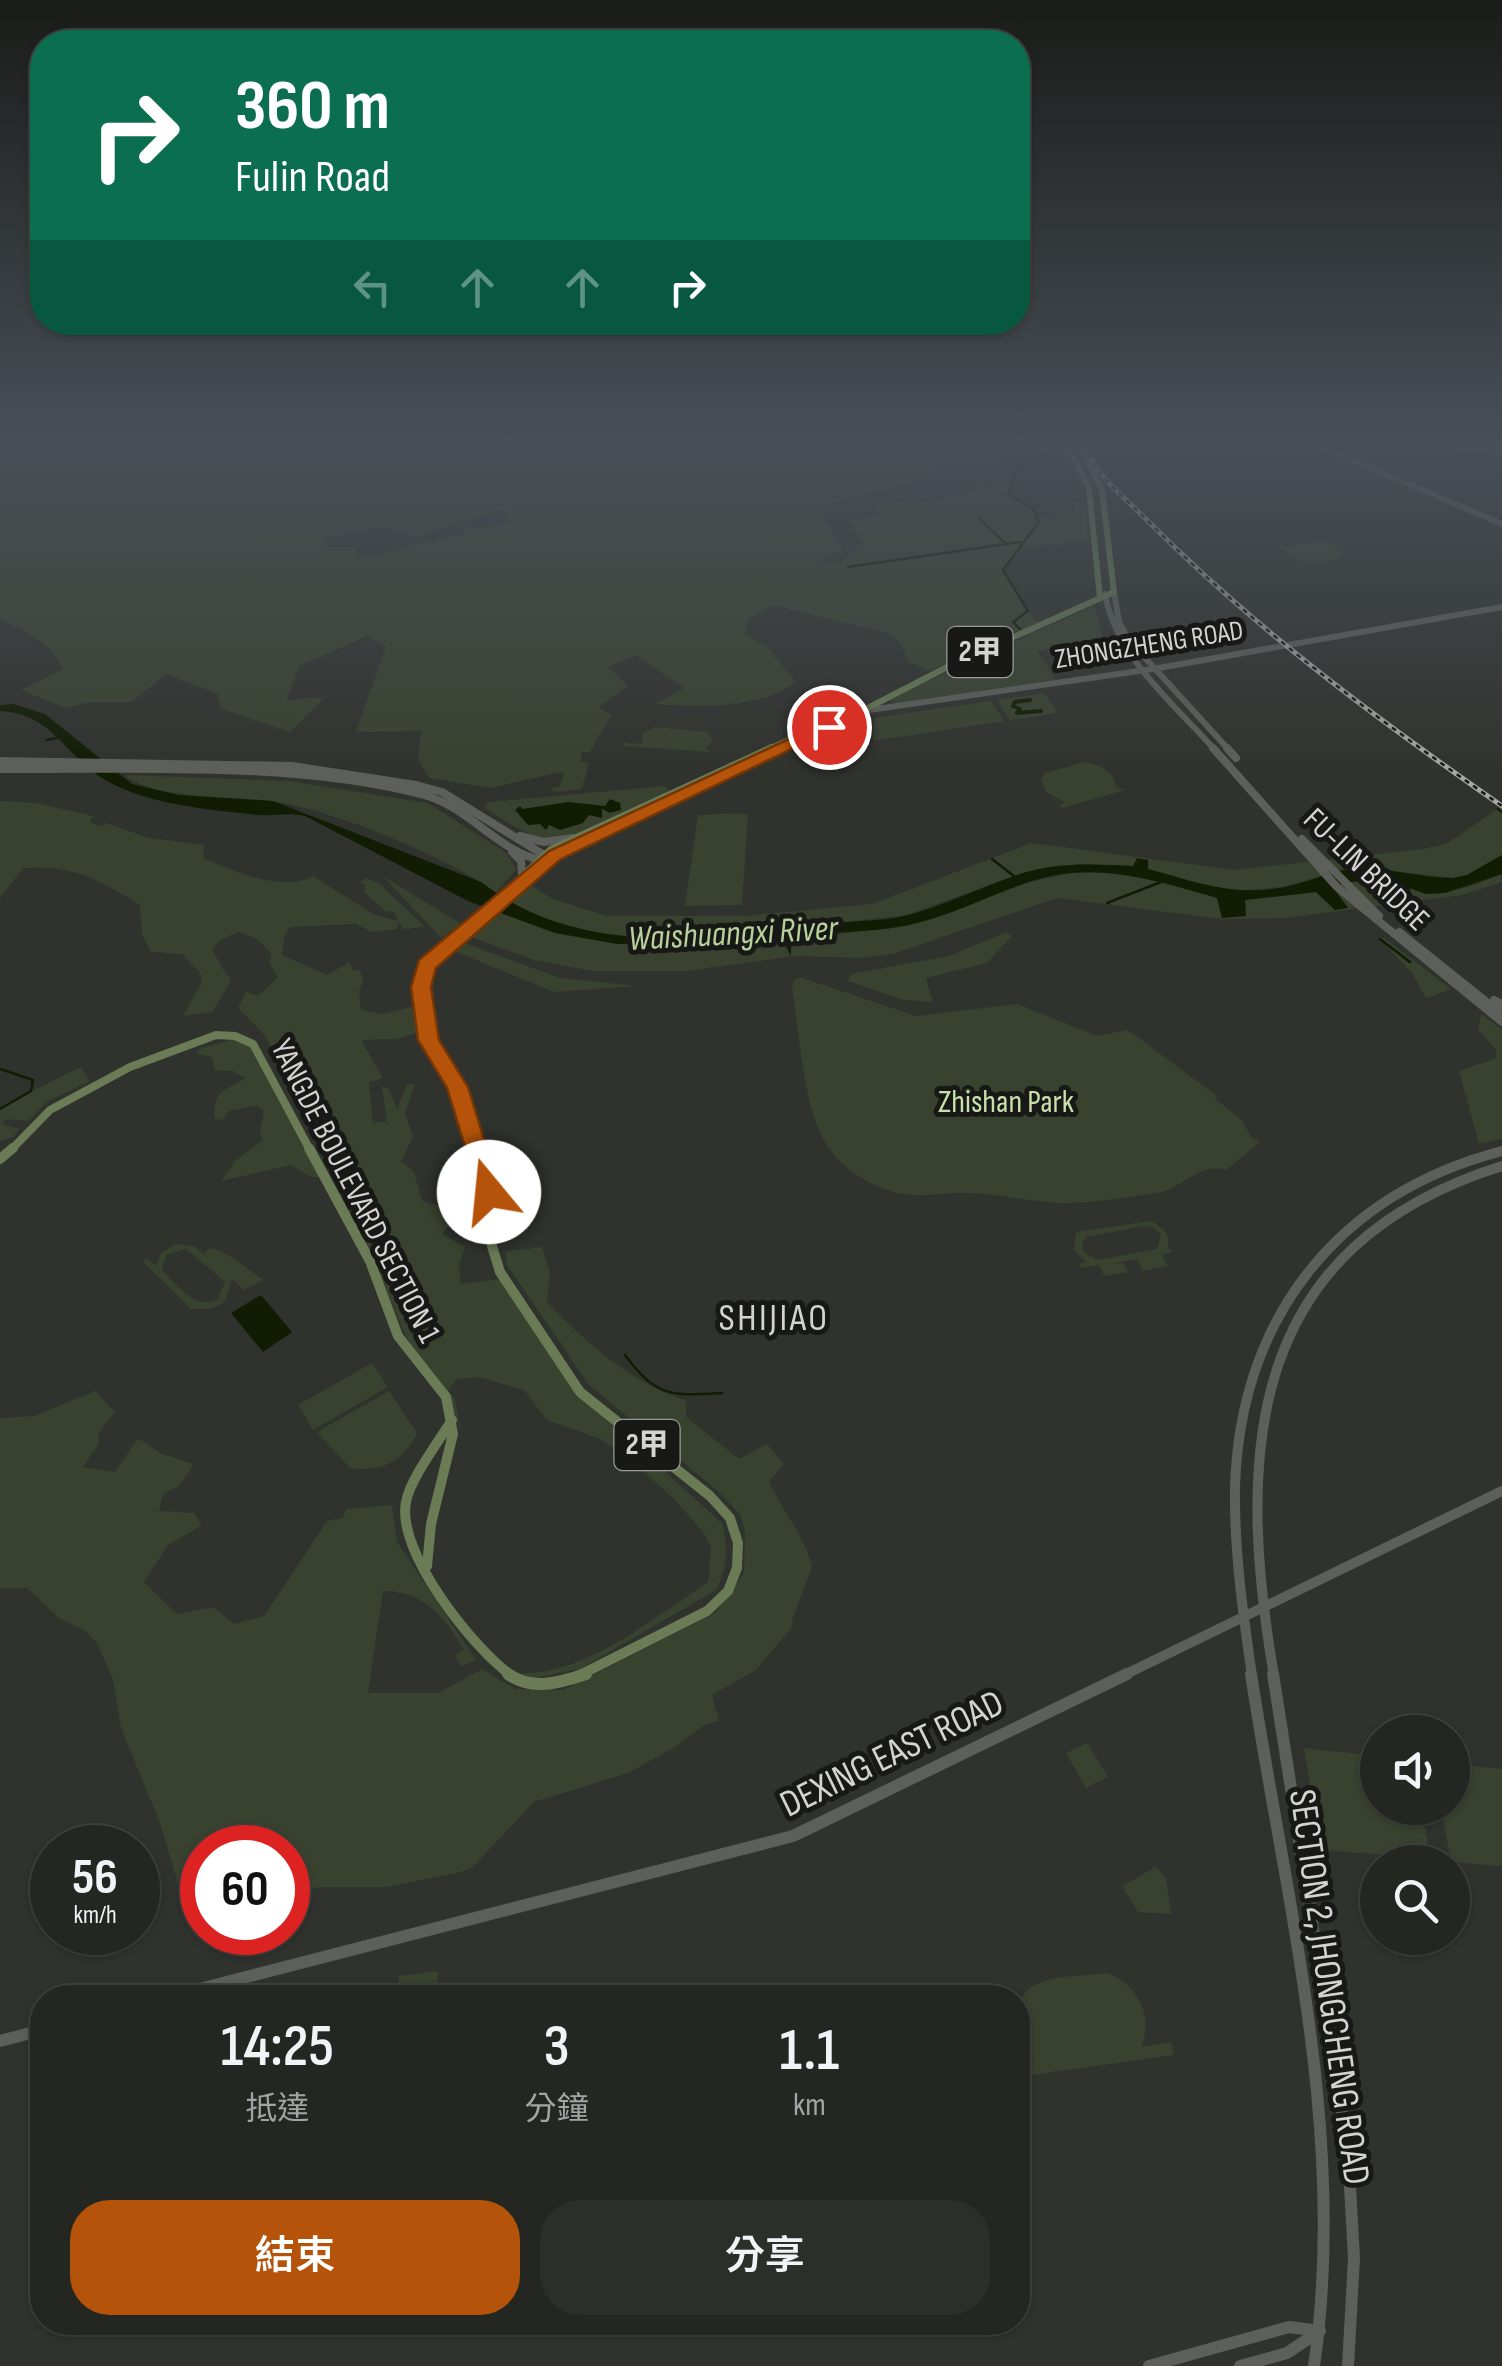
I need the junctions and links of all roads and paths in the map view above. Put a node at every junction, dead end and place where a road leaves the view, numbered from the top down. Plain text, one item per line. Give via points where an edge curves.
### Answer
1 (1102, 555) edge
2 (1106, 555) edge
3 (1105, 571) junction
4 (1107, 594) junction
5 (1502, 609) edge
6 (1147, 672) junction
7 (863, 713) junction
8 (1216, 758) dead end
9 (0, 765) edge
10 (510, 834) junction
11 (581, 837) junction
12 (504, 843) junction
13 (542, 859) junction
14 (521, 878) junction
15 (464, 932) joint
16 (440, 953) joint
17 (1478, 999) junction
18 (1502, 1014) edge
19 (1502, 1022) edge
20 (1502, 1151) edge
21 (0, 1159) edge
22 (1502, 1166) edge
23 (452, 1420) junction
24 (1502, 1491) edge
25 (427, 1566) junction
26 (1264, 1608) junction
27 (1243, 1618) junction
28 (216, 1985) edge
29 (30, 2033) edge
30 (0, 2041) edge
31 (1320, 2331) junction
32 (1150, 2366) edge
33 (1240, 2366) edge
34 (1314, 2366) edge
35 (1348, 2366) edge

1 - 3 main road
2 - 3 main road
3 - 4 main road
3 - 4 main road
4 - 6 main road
4 - 6 main road via 1109,634
4 - 7 main road, 2甲 via 876,701
5 - 6 street, ZHONGZHENG ROAD
6 - 7 main road, ZHONGZHENG ROAD
6 - 8 street
6 - 17 main road, FU-LIN BRIDGE via 1337,887
7 - 11 main road, 2甲 via 843,715
7 - 13 main road, 2甲
9 - 10 main road via 292,766 442,792
9 - 12 main road via 293,774 429,796
10 - 11 main road via 544,842
10 - 13 main road
11 - 13 main road, 2甲
12 - 13 main road
12 - 14 main road via 521,861
13 - 14 main road, 2甲
14 - 15 main road, 2甲
15 - 16 main road, 2甲
16 - 25 main road, 2甲 via 422,978 426,1032 458,1087 489,1192 494,1261 580,1392 710,1496 730,1518 738,1543 728,1590 708,1611 554,1684 521,1683 491,1660
17 - 18 main road
17 - 19 main road
20 - 27 main road, SECTION 2, JHONGCHENG ROAD via 1435,1173 1357,1219 1307,1270 1274,1320 1246,1391 1236,1454
21 - 23 main road, YANGDE BOULEVARD SECTION 1 via 47,1112 79,1092 211,1037 244,1037 259,1051 349,1219 398,1336 446,1397
22 - 26 main road, SECTION 2, JHONGCHENG ROAD via 1443,1187 1387,1219 1310,1298 1277,1363 1261,1422 1254,1498
23 - 25 main road
23 - 25 main road, 2甲 via 402,1513 409,1542
24 - 26 main road
26 - 27 main road
26 - 35 main road, SECTION 2, JHONGCHENG ROAD via 1350,2147 1356,2243
27 - 28 street, DEXING EAST ROAD via 793,1836
27 - 31 main road, SECTION 2, JHONGCHENG ROAD via 1323,2140
29 - 30 main road
31 - 32 street via 1289,2327
31 - 33 main road via 1287,2353
31 - 34 main road, SECTION 2, JHONGCHENG ROAD

